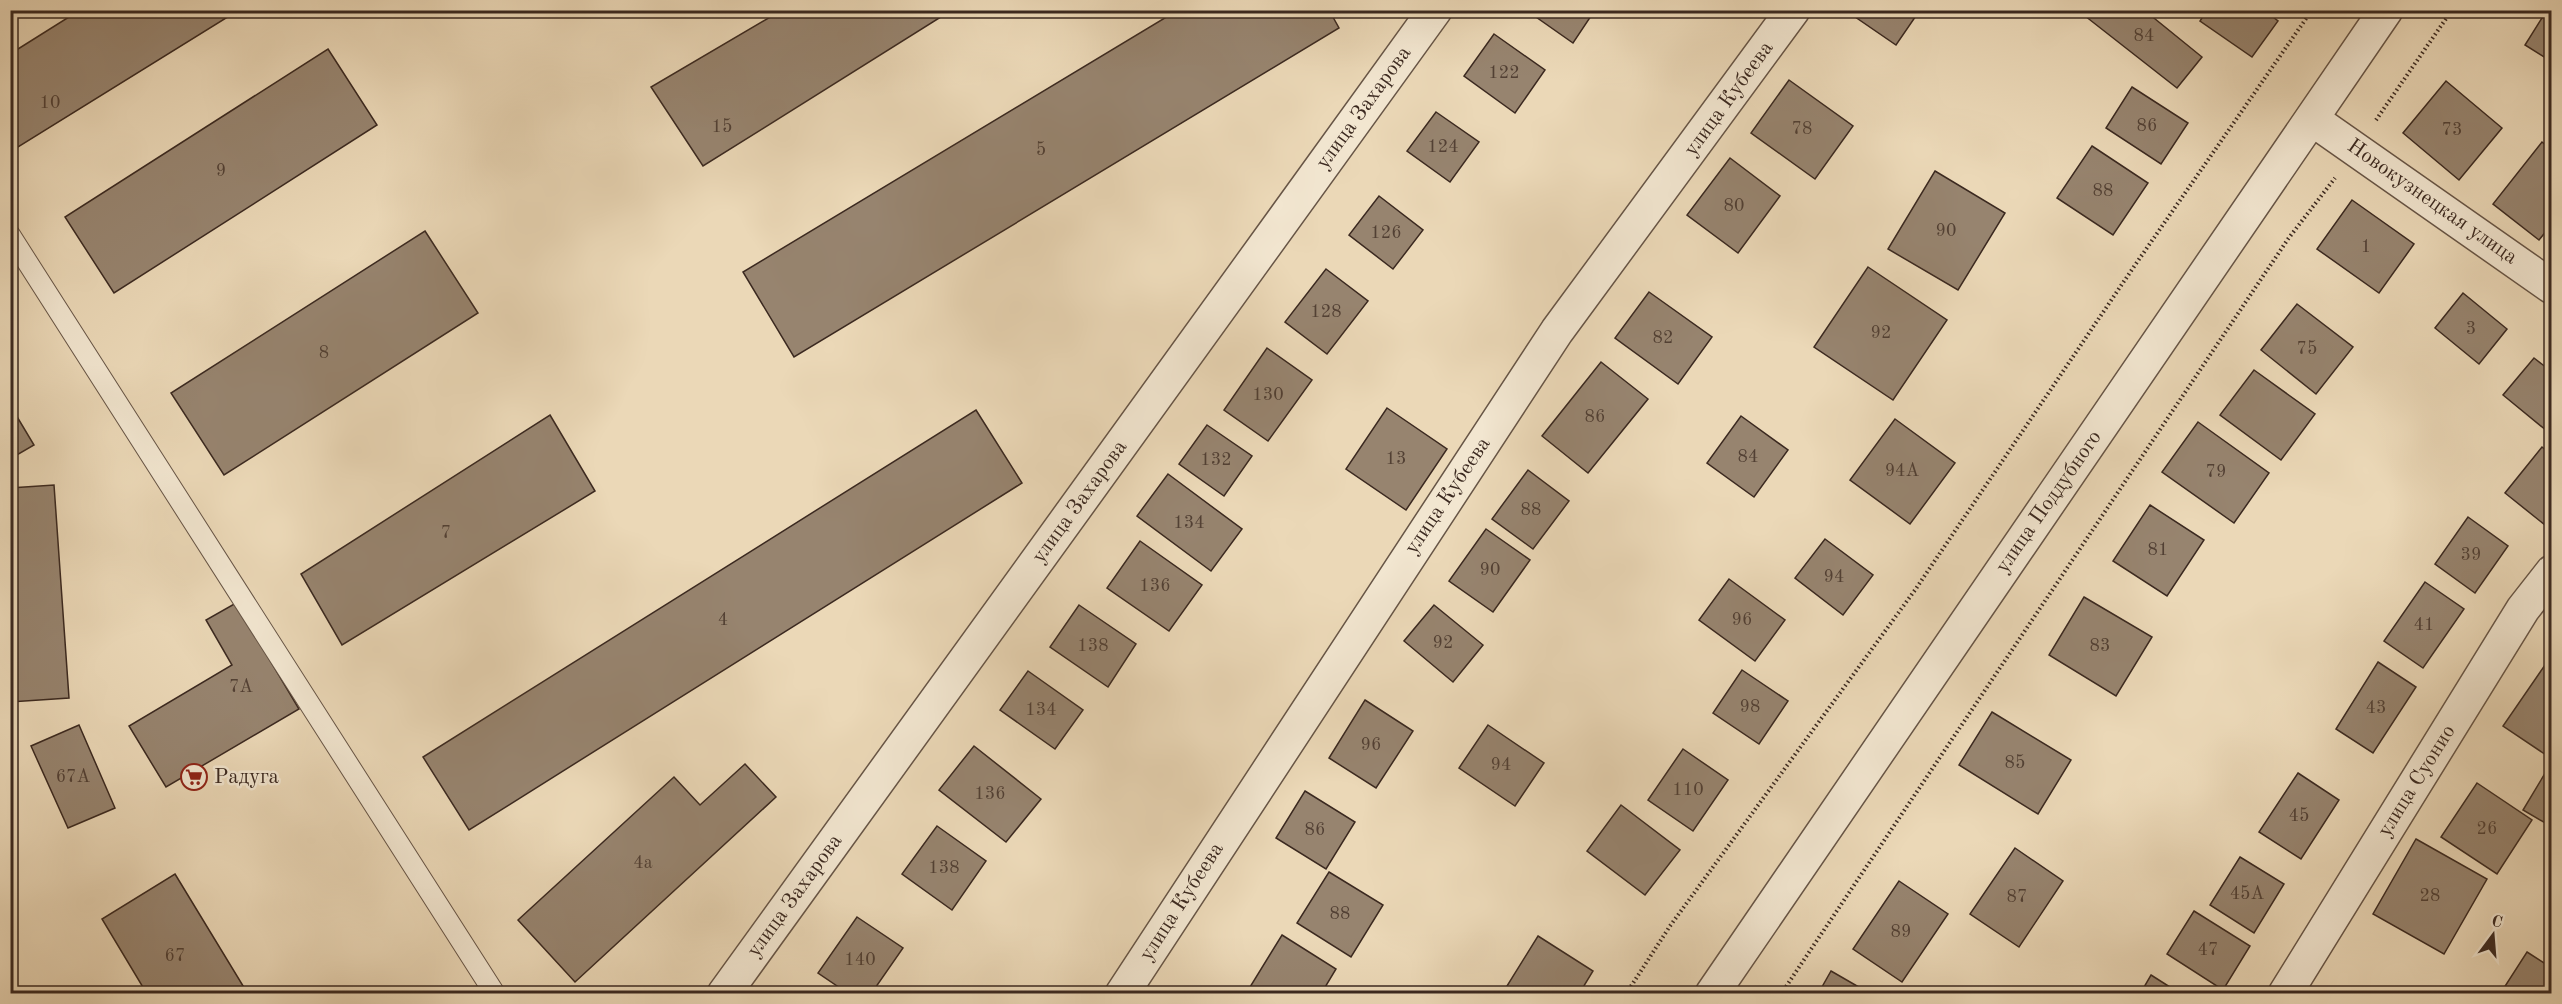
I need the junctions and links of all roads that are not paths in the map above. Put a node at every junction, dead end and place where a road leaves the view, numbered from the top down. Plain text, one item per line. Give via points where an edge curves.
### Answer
1 (1435, 10) edge
2 (1793, 10) edge
3 (2386, 10) edge
4 (2312, 118) junction
5 (10, 235) edge
6 (2552, 287) edge
7 (2552, 572) edge
8 (495, 993) edge
9 (724, 993) edge
10 (1122, 993) edge
11 (1712, 993) edge
12 (2285, 993) edge

1 - 9 street, улица Захарова
2 - 10 street, улица Кубеева via 1557,331
3 - 4 street, улица Поддубного
4 - 6 street, Новокузнецкая улица
4 - 11 street, улица Поддубного
5 - 8 lane
7 - 12 street, улица Суонио via 2523,609

